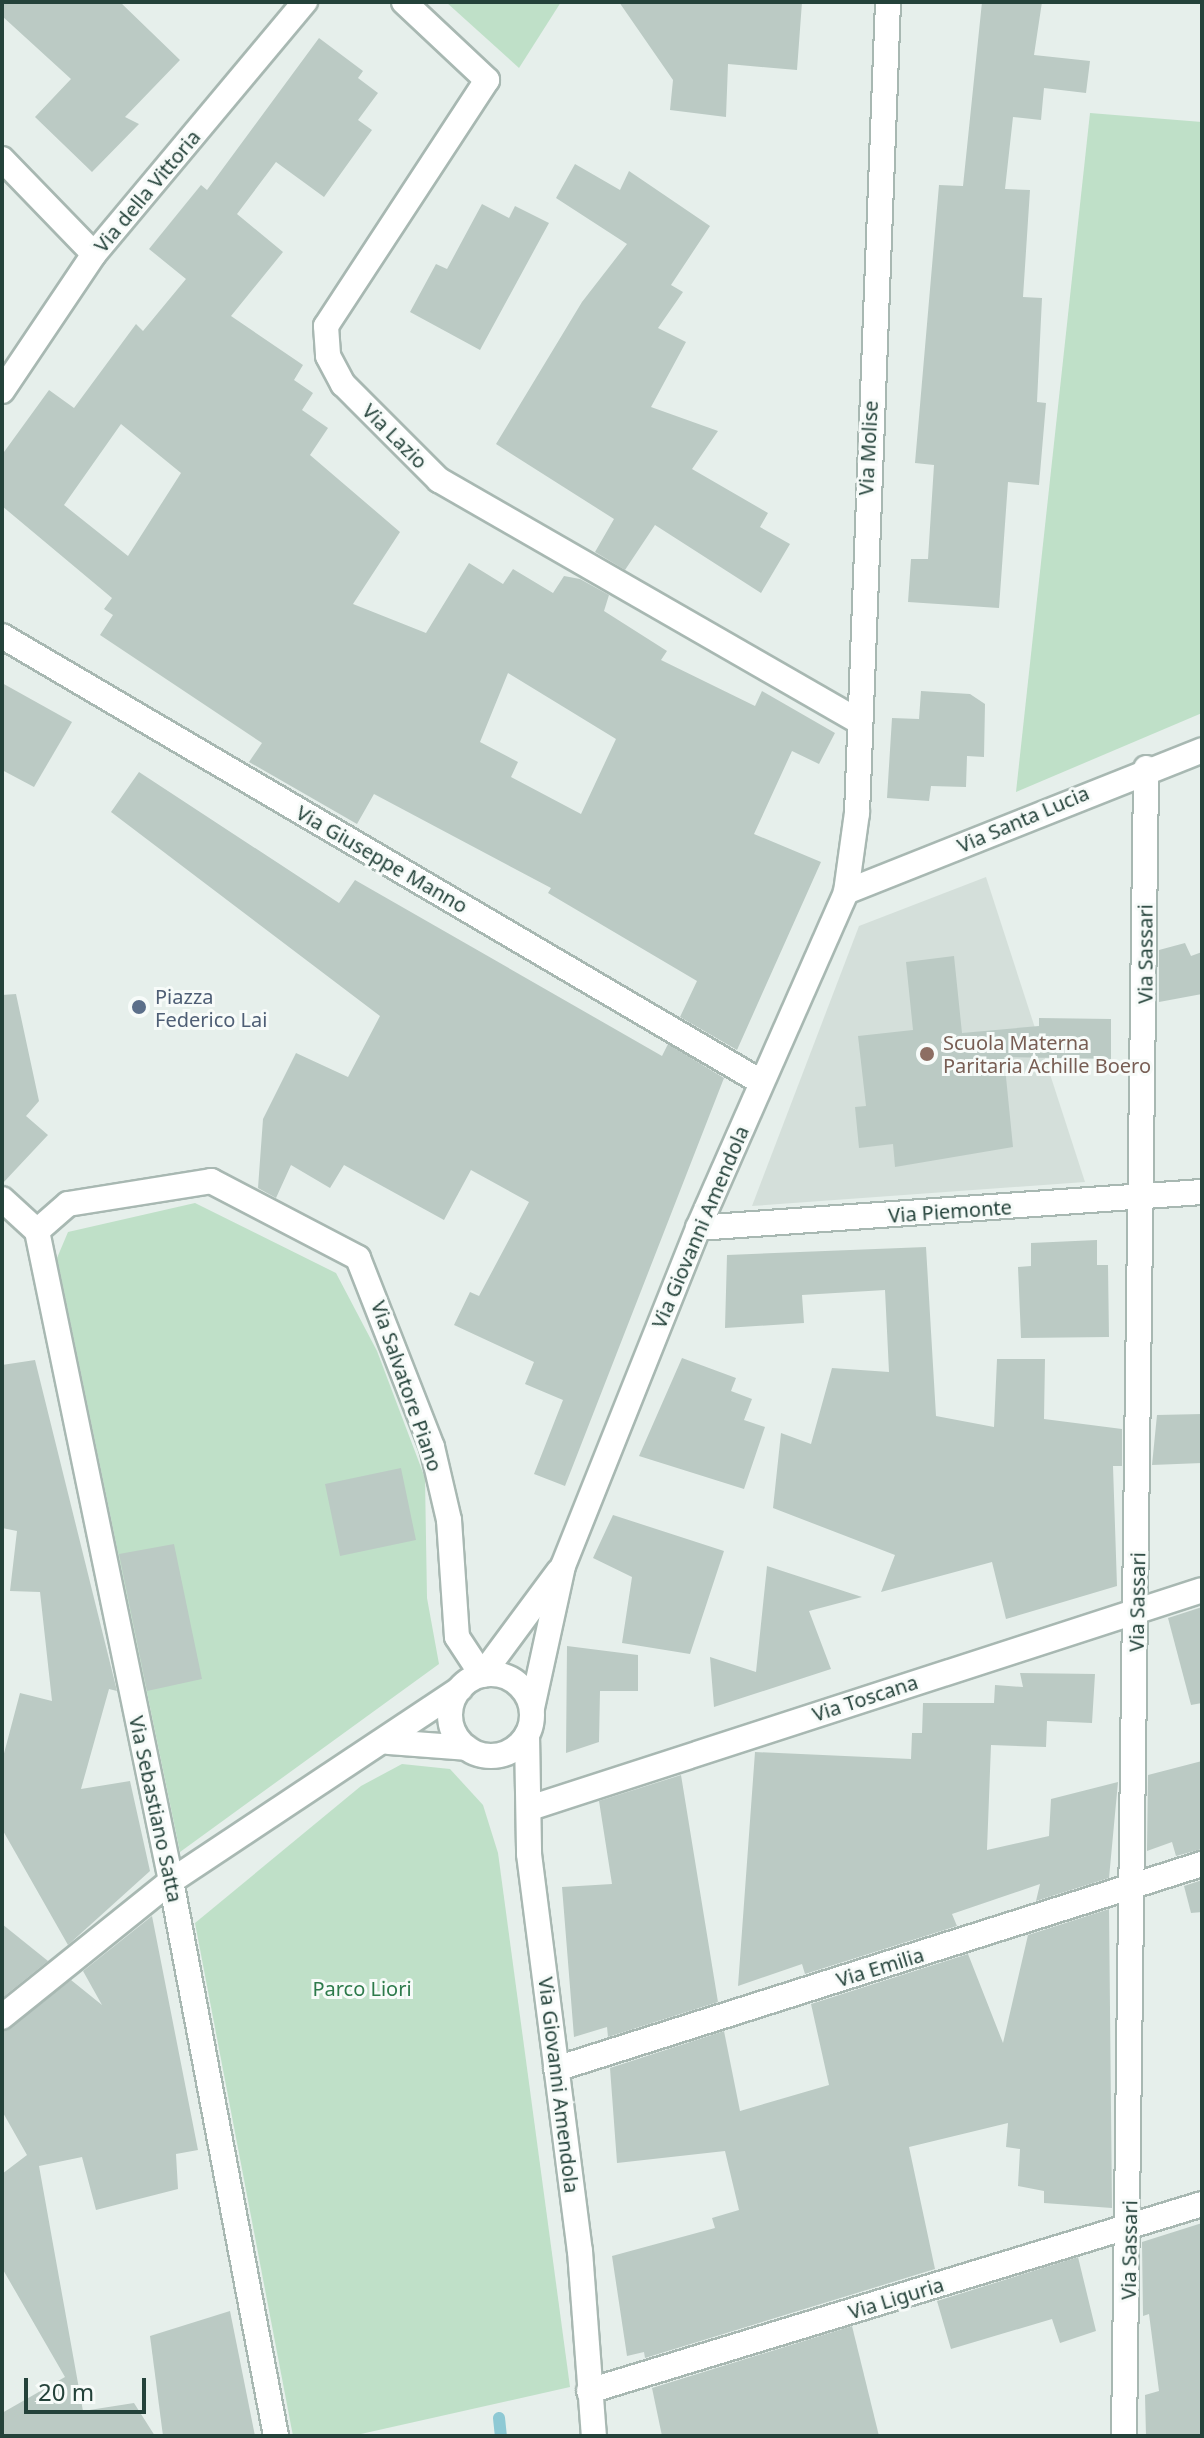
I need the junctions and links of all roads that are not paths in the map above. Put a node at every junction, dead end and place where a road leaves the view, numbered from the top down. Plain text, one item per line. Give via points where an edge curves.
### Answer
1 (305, 2) edge
2 (404, 2) edge
3 (888, 2) edge
4 (2, 159) edge
5 (94, 254) junction
6 (2, 391) edge
7 (2, 636) edge
8 (856, 720) junction
9 (1202, 750) edge
10 (1146, 768) junction
11 (846, 892) junction
12 (761, 1082) junction
13 (1202, 1192) edge
14 (2, 1199) edge
15 (1144, 1199) junction
16 (698, 1228) junction
17 (37, 1231) junction
18 (563, 1566) junction
19 (1202, 1590) edge
20 (1137, 1609) junction
21 (482, 1675) junction
22 (460, 1689) junction
23 (532, 1708) junction
24 (527, 1735) junction
25 (388, 1742) junction
26 (467, 1748) junction
27 (530, 1808) junction
28 (1202, 1864) edge
29 (171, 1881) junction
30 (1136, 1887) junction
31 (2, 2017) edge
32 (556, 2069) junction
33 (1202, 2204) edge
34 (1130, 2226) junction
35 (589, 2391) junction
36 (276, 2436) edge
37 (594, 2436) edge
38 (1124, 2436) edge

1 - 5 street, Via della Vittoria
2 - 8 street, Via Lazio via 487,80 326,326 328,356 343,384 439,480
3 - 8 street, Via Molise
4 - 5 street
5 - 6 street, Via della Vittoria
7 - 12 street, Via Giuseppe Manno
8 - 11 street, Via Molise via 857,813
9 - 10 street, Via Santa Lucia
10 - 11 street, Via Santa Lucia
10 - 15 street, Via Sassari
11 - 12 street, Via Giovanni Amendola
12 - 16 street, Via Giovanni Amendola
13 - 15 street, Via Piemonte
14 - 17 street
15 - 16 street, Via Piemonte
15 - 20 street, Via Sassari
16 - 18 street, Via Giovanni Amendola
17 - 21 street, Via Salvatore Piano via 68,1204 211,1181 358,1258 432,1447 449,1520 457,1637
17 - 29 street, Via Sebastiano Satta
18 - 21 street, Via Giovanni Amendola
18 - 23 street, Via Giovanni Amendola
19 - 20 street, Via Toscana
20 - 27 street, Via Toscana
20 - 30 street, Via Sassari
21 - 22 street
21 - 23 street via 508,1677
22 - 25 street
22 - 26 street via 450,1713
23 - 24 street
24 - 26 street via 493,1756
24 - 27 street, Via Giovanni Amendola
25 - 26 street
25 - 29 street
27 - 32 street, Via Giovanni Amendola via 529,1854
28 - 30 street, Via Emilia
29 - 31 street
29 - 36 street, Via Sebastiano Satta
30 - 32 street, Via Emilia
30 - 34 street, Via Sassari
32 - 35 street, Via Giovanni Amendola
33 - 34 street, Via Liguria
34 - 35 street, Via Liguria
34 - 38 street, Via Sassari
35 - 37 street, Via Giovanni Amendola

